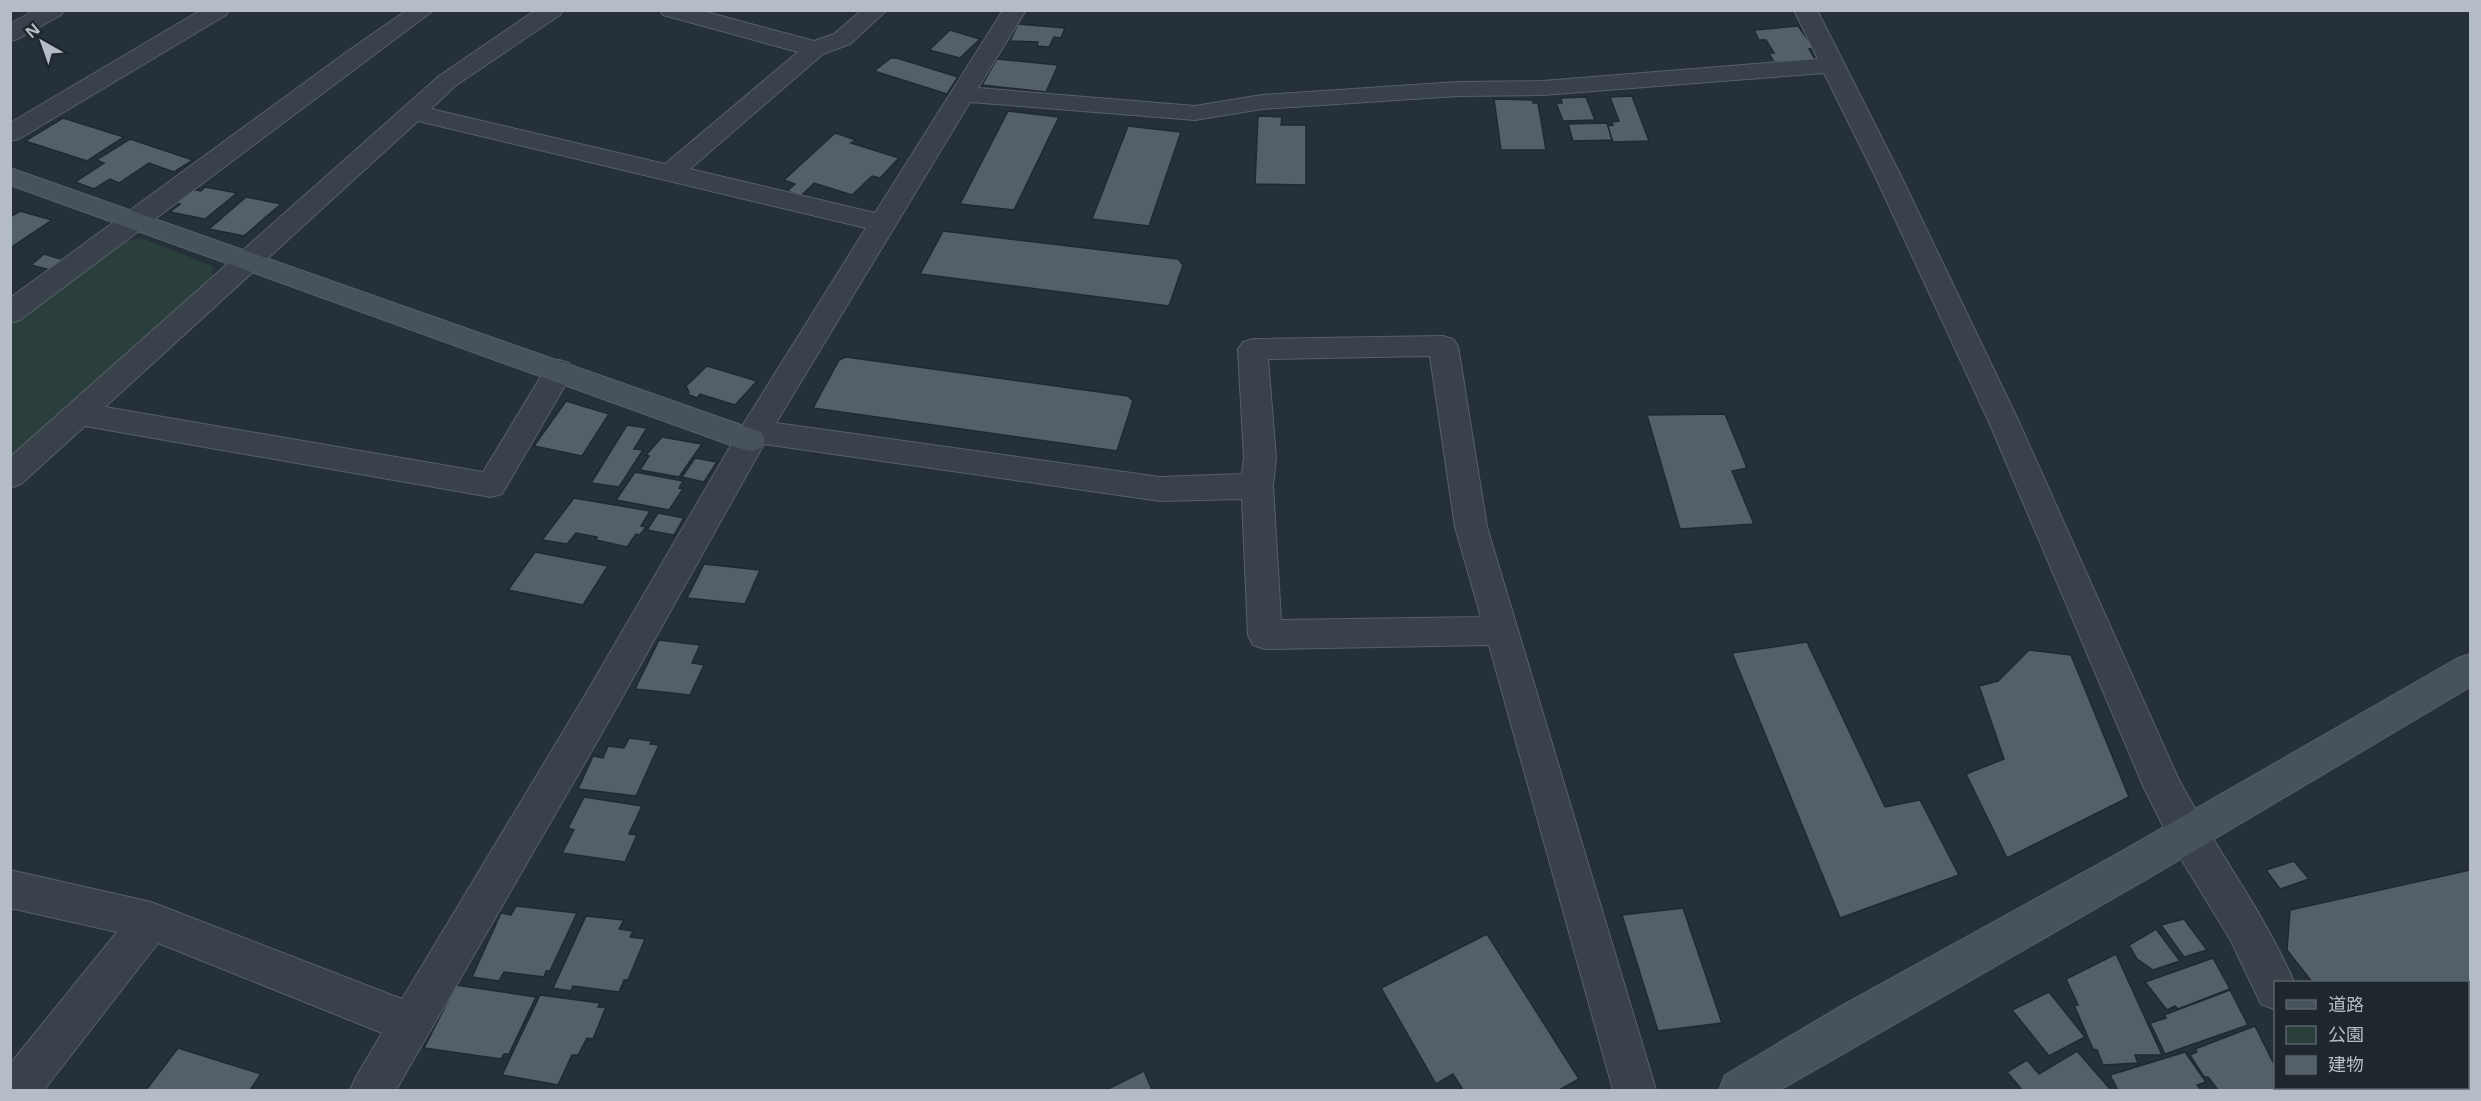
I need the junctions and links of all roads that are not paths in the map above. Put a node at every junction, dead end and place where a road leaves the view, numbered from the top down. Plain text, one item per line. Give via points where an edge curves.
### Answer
1 (53, 10) edge
2 (218, 10) edge
3 (423, 10) edge
4 (552, 10) edge
5 (671, 10) edge
6 (876, 10) edge
7 (1015, 10) edge
8 (1805, 10) edge
9 (10, 34) edge
10 (815, 50) junction
11 (1831, 64) junction
12 (963, 94) junction
13 (413, 112) junction
14 (10, 134) edge
15 (669, 174) junction
16 (10, 176) edge
17 (136, 220) junction
18 (882, 223) junction
19 (248, 260) junction
20 (10, 313) edge
21 (559, 370) junction
22 (80, 414) junction
23 (753, 435) junction
24 (10, 476) edge
25 (1257, 486) junction
26 (1502, 632) junction
27 (2470, 669) edge
28 (2187, 834) junction
29 (10, 889) edge
30 (152, 921) junction
31 (2274, 986) edge
32 (410, 1023) junction
33 (17, 1090) edge
34 (372, 1090) edge
35 (1635, 1090) edge
36 (1740, 1090) edge

1 - 9 street
2 - 14 street
3 - 17 street
4 - 13 street via 447,81
5 - 10 street
6 - 10 street via 842,39
7 - 12 street
8 - 11 street
10 - 15 street
11 - 12 street via 1543,88 1458,89 1262,102 1195,113
11 - 28 street via 2004,422 2163,788
12 - 18 street
13 - 15 street
13 - 19 street
15 - 18 street
16 - 17 street
17 - 19 street
17 - 20 street
18 - 23 street
19 - 21 street
19 - 22 street
21 - 22 street via 491,485
21 - 23 street
22 - 24 street
23 - 25 street via 1160,489
23 - 32 street
25 - 26 street via 1264,635
25 - 26 street via 1260,458 1254,349 1443,346 1471,527
26 - 35 street
27 - 28 street
28 - 31 street via 2244,924
28 - 36 street
29 - 30 street
30 - 32 street
30 - 33 street
32 - 34 street

